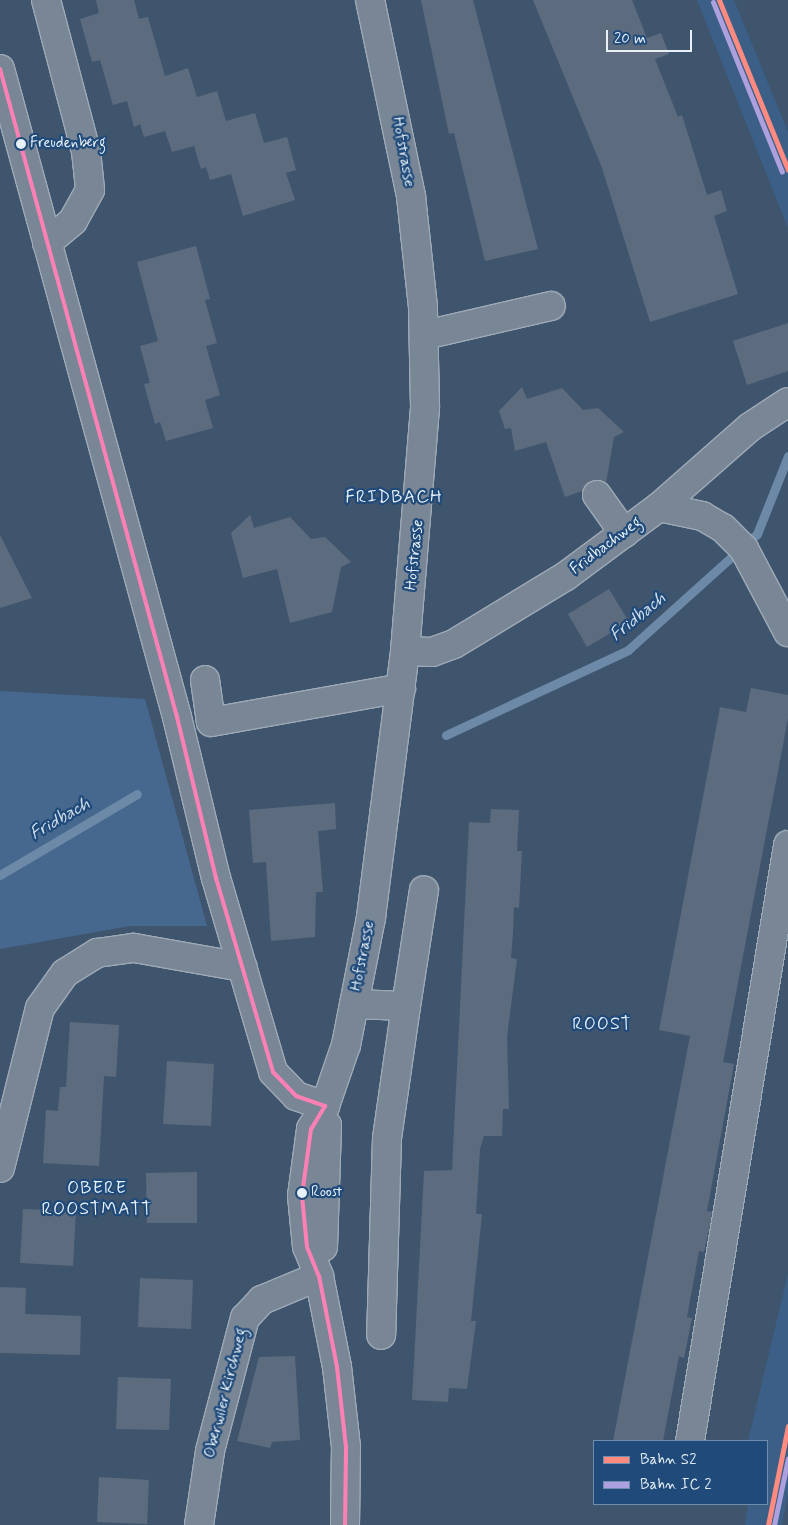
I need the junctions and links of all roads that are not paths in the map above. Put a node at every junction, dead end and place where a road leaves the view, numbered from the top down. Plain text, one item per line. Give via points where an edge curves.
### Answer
1 (46, 0) edge
2 (370, 0) edge
3 (0, 69) edge
4 (47, 243) junction
5 (551, 306) dead end
6 (425, 335) junction
7 (788, 402) edge
8 (597, 495) dead end
9 (659, 507) junction
10 (624, 533) junction
11 (788, 632) edge
12 (405, 651) junction
13 (205, 680) dead end
14 (401, 688) junction
15 (788, 845) edge
16 (424, 890) dead end
17 (242, 968) junction
18 (354, 1004) junction
19 (406, 1006) junction
20 (325, 1106) junction
21 (0, 1168) edge
22 (319, 1276) junction
23 (381, 1335) dead end
24 (690, 1440) edge
25 (199, 1525) edge
26 (345, 1525) edge

1 - 4 street via 86,151 90,190 74,221
2 - 6 street, Hofstrasse via 404,148
3 - 4 street
4 - 17 street
5 - 6 street
6 - 12 street, Hofstrasse via 422,484
7 - 9 street, Fridbachweg via 750,427
8 - 10 street
9 - 10 street, Fridbachweg
9 - 11 street via 702,516 734,539 751,562
10 - 12 street, Fridbachweg via 566,576 454,644 432,652
12 - 14 street, Hofstrasse
13 - 14 street via 211,722
14 - 18 street, Hofstrasse via 372,907
15 - 24 street
16 - 19 street
17 - 20 street via 273,1072 296,1096
17 - 21 street via 134,948 97,953 65,973 40,1008
18 - 19 street
18 - 20 street, Hofstrasse
19 - 23 street via 387,1138
20 - 22 street, Hofstrasse via 311,1129 302,1196 307,1247
22 - 25 street, Oberwiler Kirchweg via 262,1300 245,1318 210,1451
22 - 26 street, Hofstrasse via 346,1447

